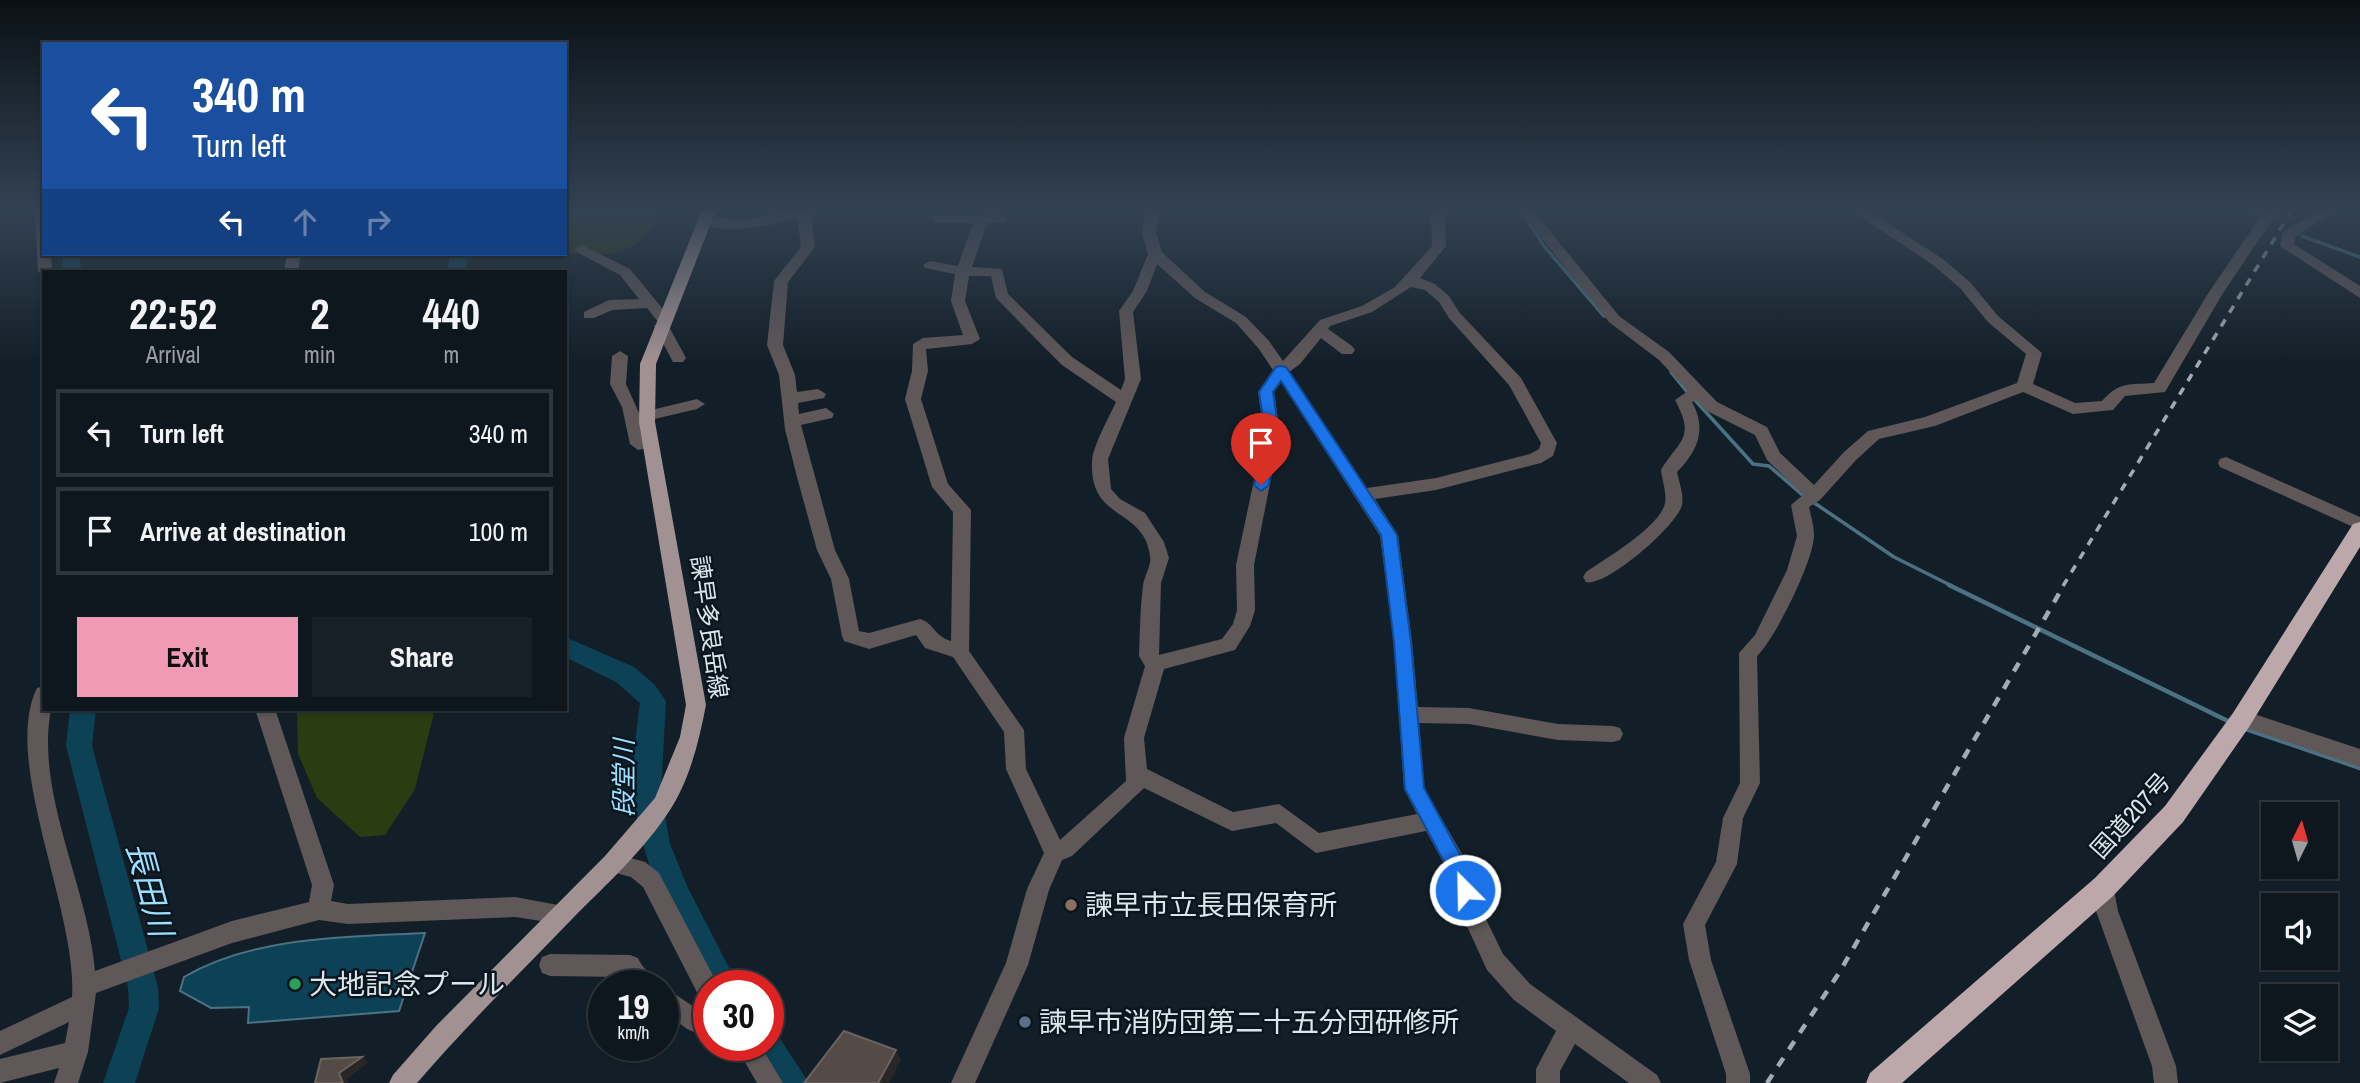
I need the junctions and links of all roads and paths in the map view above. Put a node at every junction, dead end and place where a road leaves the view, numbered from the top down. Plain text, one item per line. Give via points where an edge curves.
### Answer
1 (604, 261) edge
2 (688, 261) edge
3 (797, 261) edge
4 (967, 261) edge
5 (1153, 261) edge
6 (1162, 261) edge
7 (1426, 261) edge
8 (1567, 261) edge
9 (1936, 261) edge
10 (2237, 261) edge
11 (2310, 261) edge
12 (929, 265) dead end
13 (963, 271) junction
14 (1412, 276) junction
15 (2360, 293) edge
16 (651, 303) junction
17 (589, 315) dead end
18 (663, 323) junction
19 (1320, 330) junction
20 (1347, 350) dead end
21 (620, 356) dead end
22 (678, 358) dead end
23 (1281, 370) junction
24 (2024, 386) junction
25 (818, 394) dead end
26 (1691, 396) junction
27 (790, 399) junction
28 (1122, 399) junction
29 (697, 404) dead end
30 (826, 414) dead end
31 (646, 415) junction
32 (793, 421) junction
33 (650, 442) junction
34 (2226, 463) dead end
35 (1363, 495) junction
36 (1810, 499) junction
37 (2360, 524) edge
38 (2360, 530) edge
39 (1592, 577) dead end
40 (960, 652) junction
41 (1155, 664) junction
42 (42, 705) edge
43 (266, 711) edge
44 (1409, 715) junction
45 (2239, 723) junction
46 (1613, 734) dead end
47 (2360, 758) edge
48 (1139, 775) junction
49 (1429, 821) junction
50 (1055, 853) junction
51 (620, 855) junction
52 (2104, 887) junction
53 (319, 910) junction
54 (561, 914) junction
55 (550, 965) dead end
56 (630, 970) edge
57 (697, 970) edge
58 (89, 990) junction
59 (1571, 1027) junction
60 (0, 1043) edge
61 (76, 1052) junction
62 (757, 1061) edge
63 (0, 1071) edge
64 (66, 1083) edge
65 (401, 1083) edge
66 (771, 1083) edge
67 (963, 1083) edge
68 (1548, 1083) edge
69 (1649, 1083) edge
70 (1738, 1083) edge
71 (1880, 1083) edge
72 (2166, 1083) edge

1 - 16 street via 625,272
2 - 18 main road, 諫早多良岳線
3 - 27 street via 781,281 776,318 775,345 787,375
4 - 13 street
5 - 28 street via 1142,290 1126,311 1133,380
6 - 23 street via 1200,295 1241,320
7 - 14 street
8 - 26 street via 1614,319 1664,356
9 - 24 street via 2034,353
10 - 24 street via 2160,388 2120,391 2107,406 2073,409
11 - 15 street
12 - 13 street
13 - 28 street via 996,272 1002,295 1045,340
13 - 40 street via 958,301 972,339 923,343 918,348 920,372 913,399 940,487 962,510
14 - 19 street via 1400,290 1367,309 1325,323
14 - 35 street via 1416,284 1430,287 1444,299 1515,382 1549,443 1547,452 1436,484
16 - 17 street via 609,305
16 - 18 street
18 - 22 street
18 - 31 main road, 諫早多良岳線 via 648,364
19 - 20 street
19 - 23 street
21 - 33 street via 618,384 630,407 638,444
23 - 35 street
23 - 41 street via 1266,392 1272,432 1245,565 1246,610 1241,626 1228,645
24 - 36 street via 1929,422 1874,435
25 - 27 street
26 - 36 street via 1761,431 1773,456
26 - 39 street via 1692,439 1687,454 1669,470 1675,501 1671,513 1625,555
27 - 32 street
28 - 41 street via 1100,459 1102,491 1139,518 1160,558 1152,583 1149,656
29 - 31 street
30 - 32 street
31 - 33 main road, 諫早多良岳線
32 - 40 street via 823,538 839,579 850,636 869,641 920,626 932,643
33 - 51 main road, 諫早多良岳線 via 696,705 675,779 662,804
34 - 37 street
35 - 44 street via 1389,535
36 - 70 street via 1800,505 1806,536 1796,570 1762,640 1748,653 1751,783 1733,818 1726,864 1694,924 1700,960
38 - 45 highway, 国道207号
40 - 50 street via 1014,730 1016,769
41 - 48 street via 1134,743
42 - 58 street via 36,738
43 - 53 street via 323,885
44 - 46 street via 1469,716 1558,733
44 - 49 street via 1414,789
45 - 47 street
45 - 52 highway, 国道207号 via 2174,814
48 - 49 street via 1232,822 1279,813 1316,843
48 - 50 street via 1135,786 1075,841
49 - 59 street via 1458,868 1471,911 1495,962 1522,992
50 - 67 street via 1038,889 1017,965
51 - 54 main road, 諫早多良岳線
51 - 57 street via 650,880
52 - 71 highway, 国道207号
52 - 72 street via 2107,911 2164,1066
53 - 54 street via 348,914 515,907
53 - 58 street via 177,950
54 - 65 main road, 諫早多良岳線
55 - 56 street via 630,966
58 - 60 street
58 - 61 street
59 - 68 street via 1548,1069
59 - 69 street
61 - 63 street
61 - 64 street
62 - 66 street

